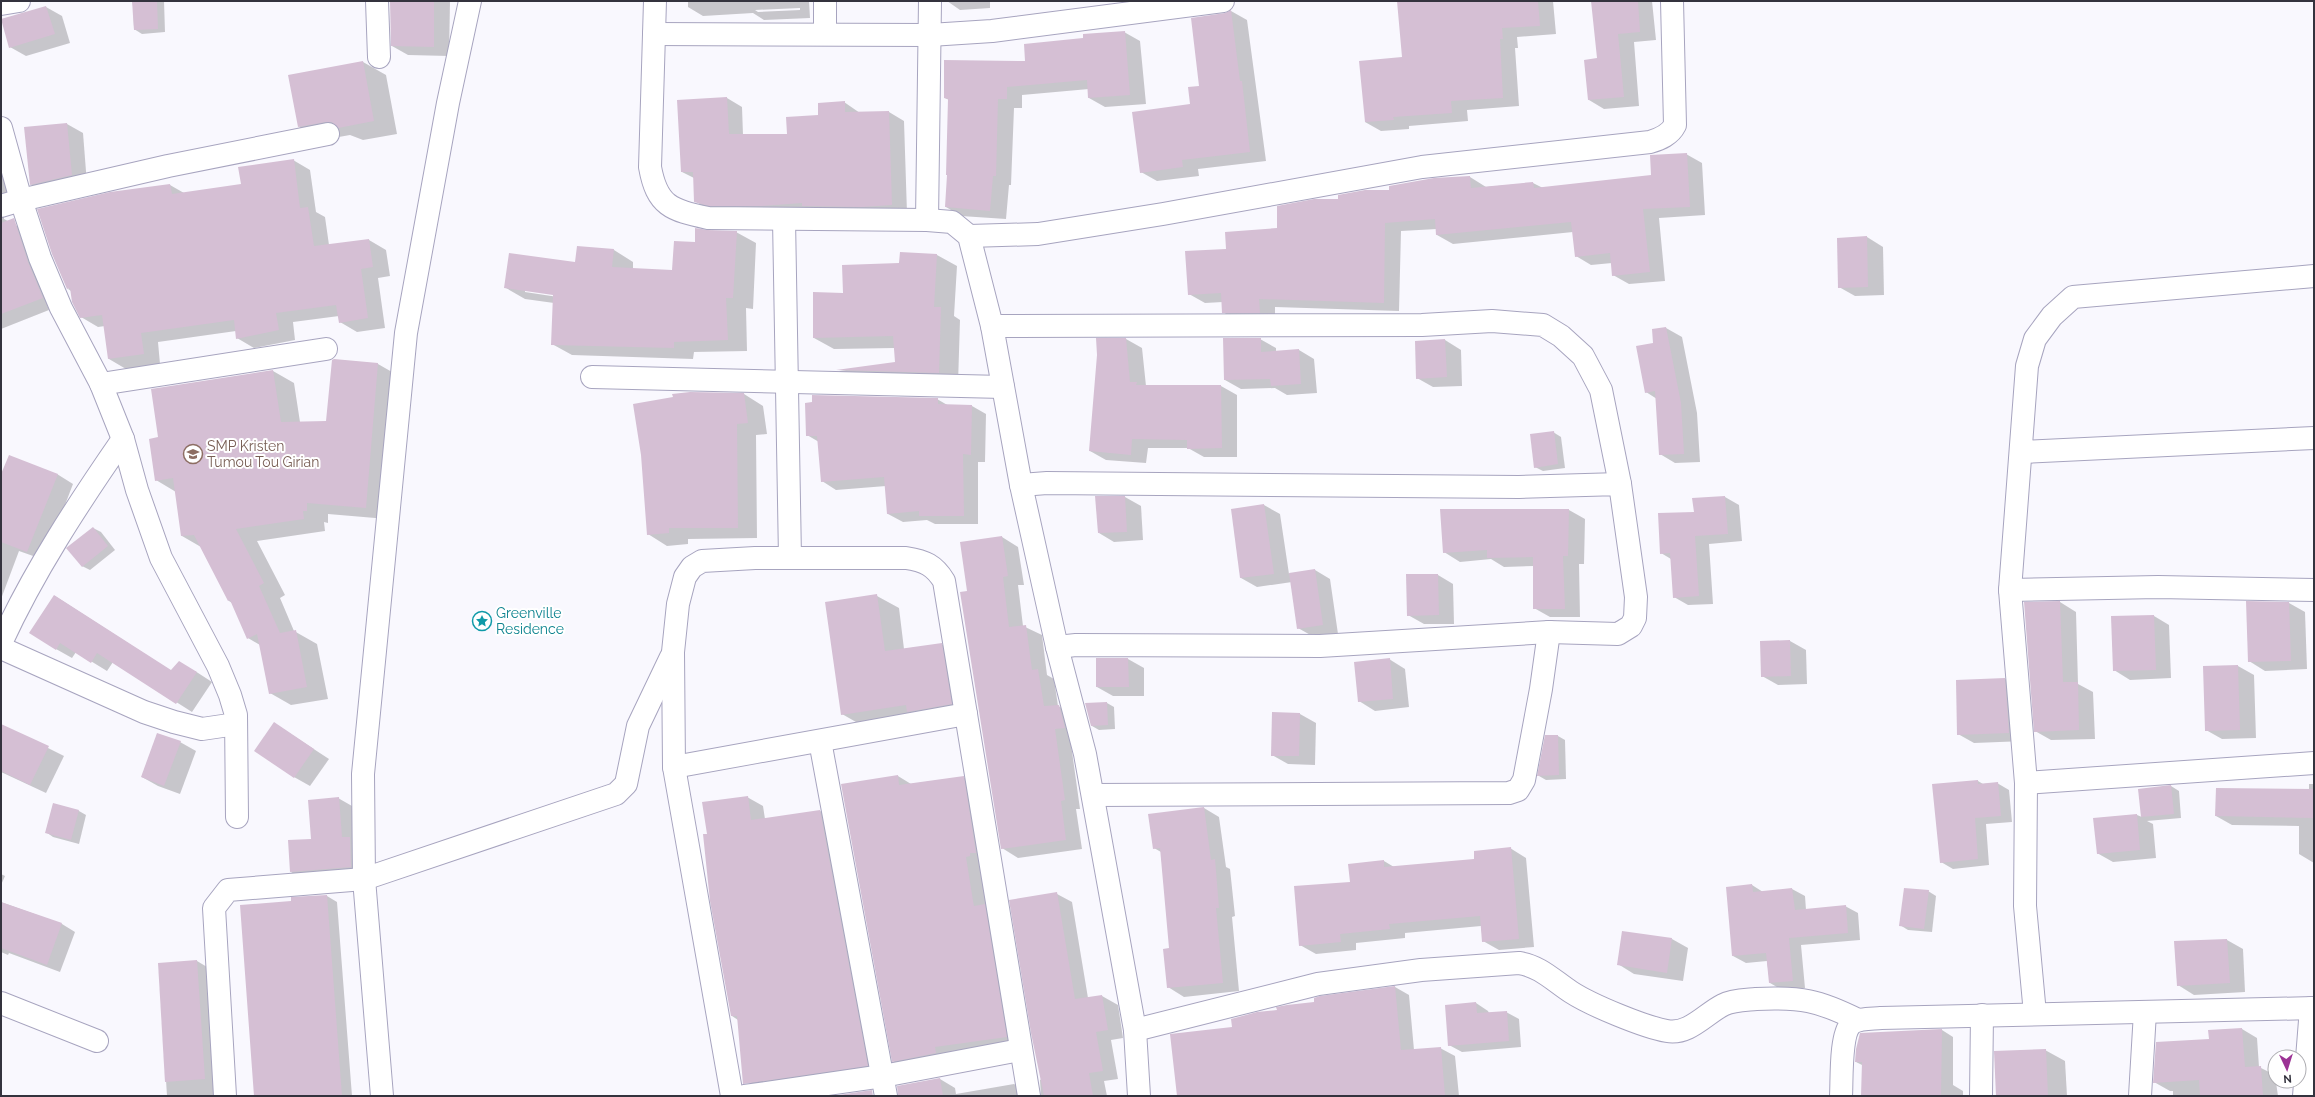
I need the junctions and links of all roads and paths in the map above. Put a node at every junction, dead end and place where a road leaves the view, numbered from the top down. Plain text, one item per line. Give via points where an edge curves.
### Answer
1 (19, 1) edge
2 (377, 1) edge
3 (470, 1) edge
4 (656, 1) edge
5 (825, 1) edge
6 (930, 1) edge
7 (1223, 1) edge
8 (1672, 1) edge
9 (1, 4) edge
10 (654, 34) junction
11 (825, 34) junction
12 (930, 35) junction
13 (379, 56) dead end
14 (1, 128) edge
15 (328, 134) dead end
16 (11, 203) edge
17 (784, 219) junction
18 (927, 220) junction
19 (969, 236) junction
20 (2314, 276) edge
21 (992, 326) junction
22 (326, 349) dead end
23 (592, 377) dead end
24 (788, 381) junction
25 (101, 384) junction
26 (1003, 387) junction
27 (2314, 438) edge
28 (123, 439) junction
29 (2021, 452) junction
30 (1620, 484) junction
31 (1021, 485) junction
32 (790, 558) junction
33 (2010, 590) junction
34 (2314, 590) edge
35 (1549, 632) junction
36 (1, 643) edge
37 (1057, 647) junction
38 (1, 648) edge
39 (674, 652) junction
40 (966, 714) junction
41 (236, 724) junction
42 (820, 741) junction
43 (2314, 763) edge
44 (674, 767) junction
45 (2026, 783) junction
46 (1093, 795) junction
47 (237, 817) dead end
48 (364, 879) junction
49 (1, 1003) edge
50 (2313, 1008) edge
51 (2145, 1012) junction
52 (2035, 1014) junction
53 (1982, 1016) junction
54 (1858, 1020) junction
55 (1135, 1030) junction
56 (97, 1041) dead end
57 (1020, 1050) junction
58 (884, 1086) edge
59 (225, 1096) edge
60 (382, 1096) edge
61 (732, 1096) edge
62 (745, 1096) edge
63 (1029, 1096) edge
64 (1139, 1096) edge
65 (1842, 1096) edge
66 (1981, 1096) edge
67 (2140, 1096) edge
68 (2304, 1096) edge

1 - 9 street
2 - 13 street
3 - 48 street via 448,103 406,333 364,774
4 - 10 street
5 - 11 street
6 - 12 street
7 - 12 street via 992,31
8 - 19 street via 1675,125 1661,138 1650,142 1422,167 1046,233
10 - 11 street
10 - 17 street via 650,167 657,193 669,206 684,213 708,218
11 - 12 street
12 - 18 street
14 - 16 street
15 - 16 street via 168,166
16 - 25 street via 40,258 60,308
17 - 18 street
17 - 24 street
18 - 19 street via 952,222
19 - 21 street
20 - 29 street via 2074,297 2052,316 2035,339 2027,366
21 - 26 street
21 - 30 street via 1415,325 1492,321 1543,325 1561,336 1583,356 1601,390
22 - 25 street
23 - 24 street
24 - 26 street
24 - 32 street
25 - 28 street
26 - 31 street
27 - 29 street
28 - 36 street via 23,595
28 - 41 street via 137,490 162,558 218,666 230,694
29 - 33 street
30 - 31 street via 1519,487 1306,484
30 - 35 street via 1636,597 1635,618 1631,626 1618,634
31 - 37 street
32 - 39 street via 702,561 692,567 682,584
32 - 40 street via 906,558 923,560 934,566 944,581
33 - 34 street via 2158,587
33 - 45 street
35 - 37 street via 1320,646
35 - 46 street via 1524,780 1518,790 1509,793
37 - 46 street
38 - 41 street via 144,712 174,722 202,729
39 - 44 street
39 - 48 street via 638,726 626,784 616,794
40 - 42 street
40 - 57 street
41 - 47 street
42 - 44 street
42 - 58 street
43 - 45 street
44 - 61 street
45 - 52 street via 2025,906
46 - 55 street
48 - 59 street via 228,890 214,908
48 - 60 street
49 - 56 street
50 - 51 street
50 - 68 street
51 - 52 street
51 - 67 street
52 - 53 street
53 - 54 street
53 - 66 street
54 - 55 street via 1829,1005 1805,999 1748,1000 1724,1004 1687,1029 1667,1031 1600,1007 1571,992 1531,965 1519,963 1421,970 1318,984
54 - 65 street via 1850,1025 1845,1036
55 - 64 street
57 - 58 street
57 - 63 street
58 - 62 street

